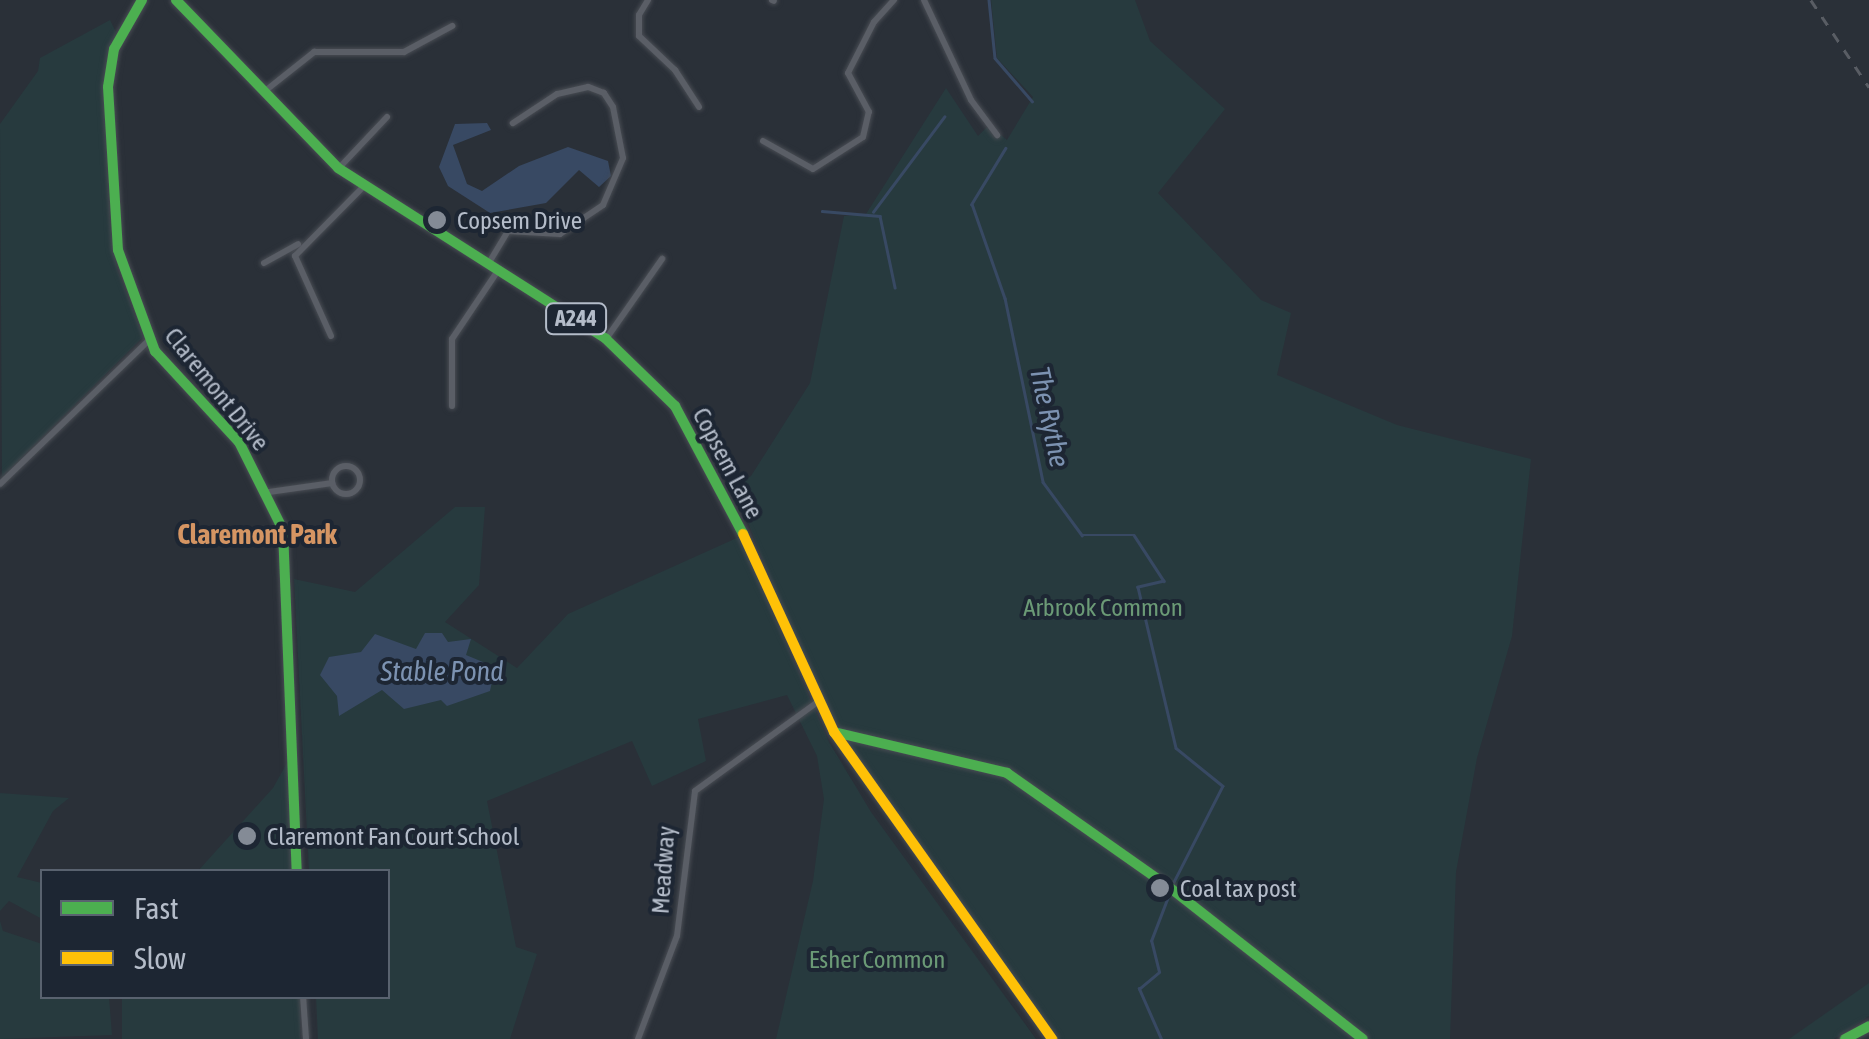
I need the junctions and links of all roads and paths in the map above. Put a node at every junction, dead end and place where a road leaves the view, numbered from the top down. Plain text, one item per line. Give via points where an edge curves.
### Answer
1 (142, 0) edge
2 (176, 0) edge
3 (648, 0) edge
4 (894, 0) edge
5 (924, 0) edge
6 (452, 26) dead end
7 (262, 94) junction
8 (700, 107) dead end
9 (387, 118) dead end
10 (513, 123) dead end
11 (996, 135) dead end
12 (782, 136) dead end
13 (763, 142) dead end
14 (775, 148) junction
15 (338, 168) junction
16 (362, 188) junction
17 (304, 241) junction
18 (662, 260) dead end
19 (264, 263) dead end
20 (496, 265) junction
21 (331, 336) dead end
22 (606, 339) junction
23 (148, 340) junction
24 (452, 406) dead end
25 (332, 483) junction
26 (0, 484) edge
27 (269, 492) junction
28 (819, 701) junction
29 (834, 732) junction
30 (297, 869) edge
31 (303, 999) edge
32 (1869, 1029) edge
33 (306, 1039) edge
34 (638, 1039) edge
35 (1052, 1039) edge
36 (1363, 1039) edge
37 (1845, 1039) edge
38 (1858, 1039) edge

1 - 23 main road, Claremont Drive via 112,56 108,128 118,250
2 - 7 main road, Copsem Lane / A244
3 - 8 street via 639,15 639,36 675,70
4 - 14 street via 874,22 848,73 868,112 863,137 818,168
5 - 11 street via 971,100
6 - 7 street via 404,52 314,52
7 - 15 main road, Copsem Lane / A244
9 - 15 street
10 - 20 street via 557,94 588,87 614,107 622,158 603,205 560,234 508,231
12 - 14 street
13 - 14 street
15 - 16 main road, Copsem Lane / A244
16 - 17 street
16 - 20 main road, Copsem Lane / A244
17 - 19 street
17 - 21 street via 295,256
18 - 22 street
20 - 22 main road, Copsem Lane / A244
20 - 24 street via 452,339
22 - 28 main road, Copsem Lane / A244 via 676,406 705,453
23 - 26 street
23 - 27 main road, Claremont Drive via 239,442
25 - 25 street via 343,467 360,479 348,494
25 - 27 street
27 - 30 main road, Claremont Drive via 285,560
28 - 29 main road, Copsem Lane / A244
28 - 34 street, Meadway via 709,776 690,799 677,936
29 - 35 main road, Copsem Lane / A244
29 - 36 main road via 1007,773 1172,890
31 - 33 street
32 - 37 main road
32 - 38 main road

